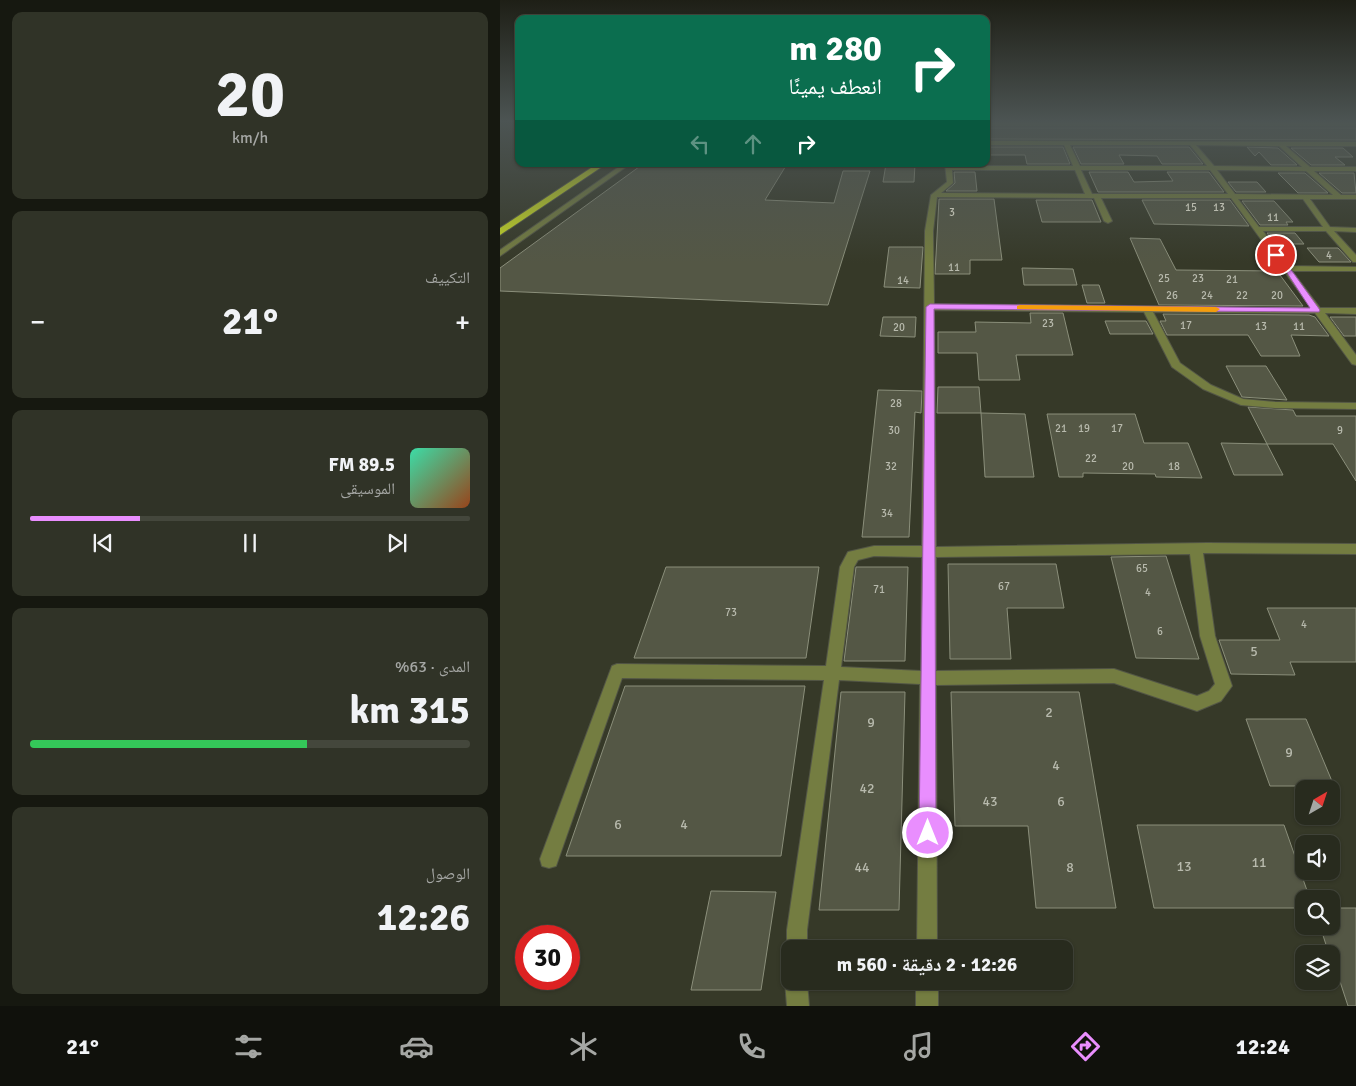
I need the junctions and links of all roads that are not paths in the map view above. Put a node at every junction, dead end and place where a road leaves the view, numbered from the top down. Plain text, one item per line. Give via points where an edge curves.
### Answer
1 (583, 169) edge
2 (595, 169) edge
3 (620, 169) edge
4 (949, 169) edge
5 (1077, 169) edge
6 (1213, 169) edge
7 (1303, 169) edge
8 (1308, 169) junction
9 (1356, 169) edge
10 (934, 195) junction
11 (1094, 196) junction
12 (1235, 197) junction
13 (1305, 197) junction
14 (1340, 197) junction
15 (1356, 197) edge
16 (1108, 220) dead end
17 (500, 224) edge
18 (1256, 229) junction
19 (1328, 229) junction
20 (1356, 230) edge
21 (500, 232) edge
22 (500, 254) edge
23 (1356, 260) edge
24 (1286, 268) junction
25 (1356, 269) edge
26 (930, 307) junction
27 (1147, 308) junction
28 (1316, 310) junction
29 (1356, 311) edge
30 (1356, 362) edge
31 (1356, 406) edge
32 (1356, 549) edge
33 (1196, 550) junction
34 (928, 553) junction
35 (832, 673) junction
36 (929, 678) junction
37 (549, 859) dead end
38 (797, 940) edge
39 (927, 940) edge
40 (797, 990) edge
41 (927, 990) edge
42 (798, 1006) edge
43 (927, 1006) edge

1 - 17 highway
2 - 21 highway
3 - 22 street
4 - 10 street via 950,183
5 - 11 street
6 - 12 street
7 - 8 street
8 - 9 street
8 - 14 street
10 - 11 street
10 - 26 street via 930,215
11 - 12 street
11 - 16 street
12 - 13 street
12 - 18 street
13 - 14 street
13 - 19 street
14 - 15 street
18 - 19 street
18 - 24 street
19 - 20 street
19 - 23 street
24 - 25 street
24 - 28 street
26 - 27 street
26 - 34 street
27 - 28 street
27 - 31 street via 1176,365 1207,387 1241,402
28 - 29 street
28 - 30 street
32 - 33 street via 1252,546
33 - 34 street
33 - 36 street via 1204,625 1213,663 1224,686 1215,696 1197,704 1114,676
34 - 35 street via 866,552 853,556 848,562
34 - 36 street
35 - 36 street
35 - 37 street via 617,671
35 - 38 street
36 - 39 street
40 - 42 street
41 - 43 street

